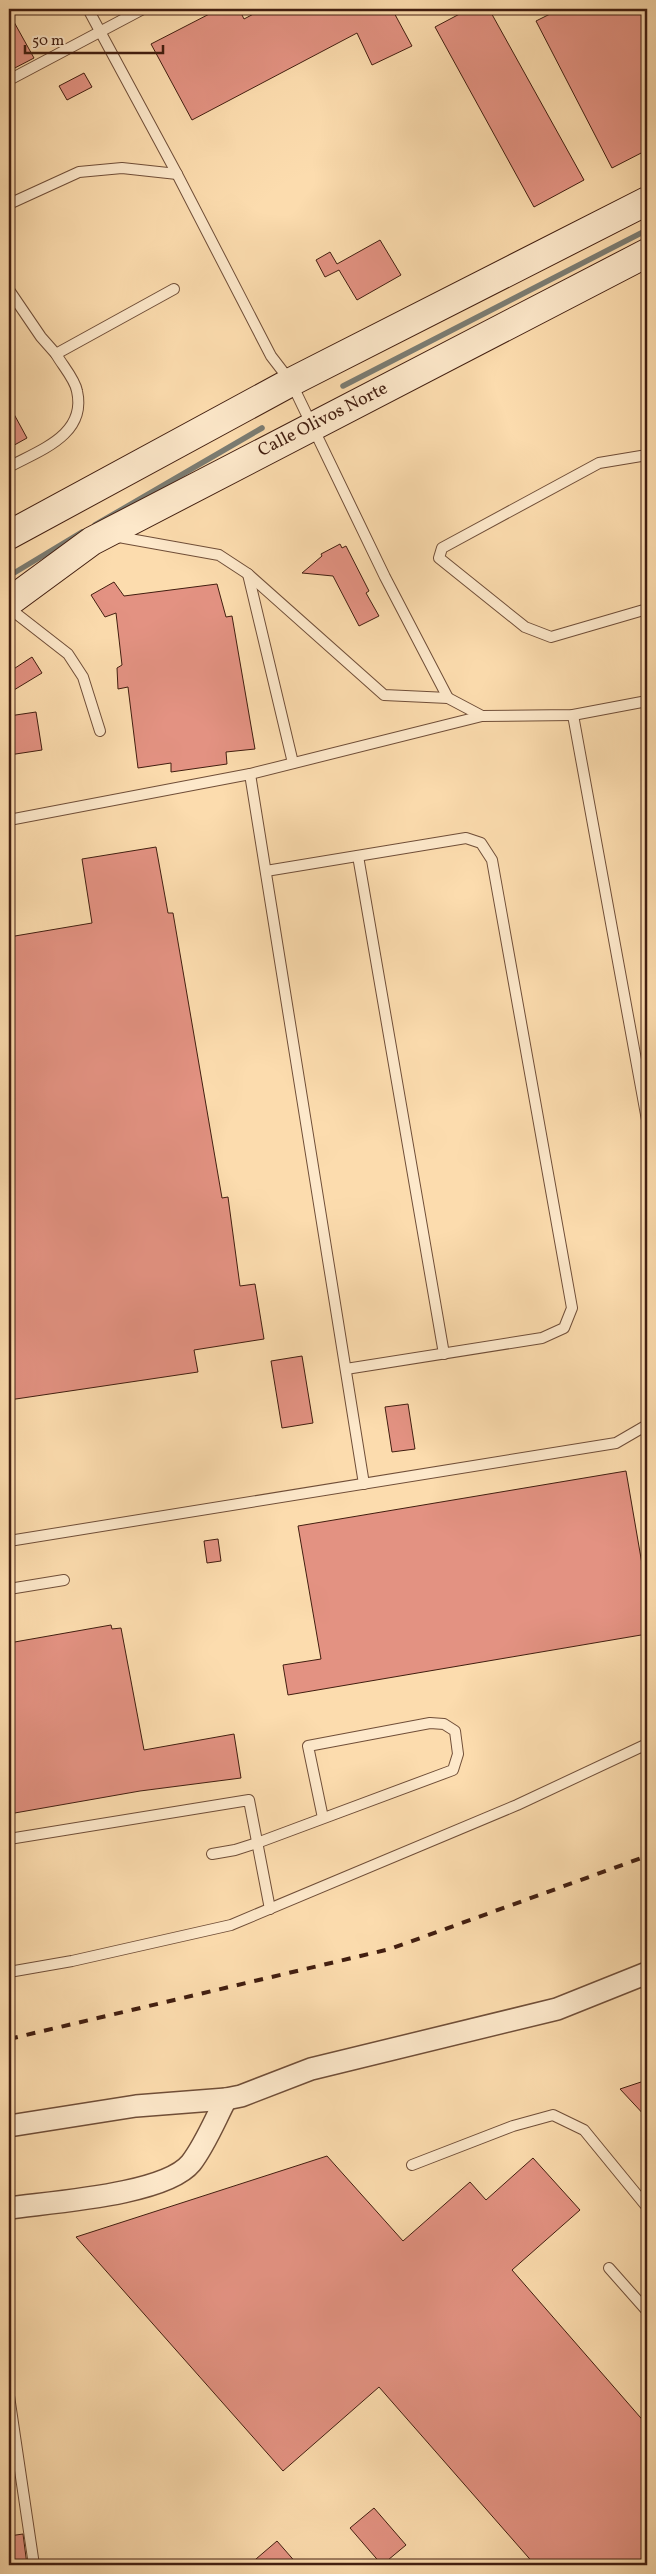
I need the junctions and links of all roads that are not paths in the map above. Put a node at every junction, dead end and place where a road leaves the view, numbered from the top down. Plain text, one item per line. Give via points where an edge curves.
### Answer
1 (88, 9) edge
2 (143, 9) edge
3 (100, 32) junction
4 (9, 80) edge
5 (177, 174) junction
6 (647, 201) edge
7 (9, 204) edge
8 (647, 253) edge
9 (174, 289) dead end
10 (9, 290) edge
11 (56, 354) junction
12 (291, 382) junction
13 (311, 425) junction
14 (647, 454) edge
15 (9, 467) edge
16 (9, 534) edge
17 (105, 535) junction
18 (248, 574) junction
19 (9, 602) edge
20 (9, 608) edge
21 (647, 610) edge
22 (448, 698) junction
23 (647, 701) edge
24 (573, 715) junction
25 (482, 716) junction
26 (100, 731) dead end
27 (293, 763) junction
28 (250, 774) junction
29 (9, 820) edge
30 (358, 856) junction
31 (266, 871) junction
32 (647, 1120) edge
33 (444, 1354) junction
34 (346, 1369) junction
35 (647, 1425) edge
36 (364, 1484) junction
37 (9, 1541) edge
38 (64, 1580) dead end
39 (9, 1589) edge
40 (647, 1744) edge
41 (323, 1818) junction
42 (9, 1839) edge
43 (257, 1843) junction
44 (212, 1854) dead end
45 (270, 1909) junction
46 (9, 1972) edge
47 (647, 1973) edge
48 (226, 2099) junction
49 (9, 2126) edge
50 (412, 2165) dead end
51 (647, 2207) edge
52 (9, 2208) edge
53 (609, 2268) dead end
54 (647, 2311) edge
55 (9, 2396) edge
56 (34, 2565) edge

1 - 3 lane
2 - 3 lane
3 - 4 lane
3 - 5 lane
5 - 7 lane via 122,168 79,172
5 - 12 lane via 271,356
6 - 12 main road
8 - 13 main road, Calle Olivos Norte
9 - 11 lane
10 - 11 lane via 41,338
11 - 15 lane via 77,390 80,412 64,437
12 - 13 lane
12 - 16 main road
13 - 17 main road, Calle Olivos Norte
13 - 22 lane via 384,577
14 - 21 lane via 599,463 442,548 439,558 525,627 551,637
17 - 18 lane via 219,555
17 - 19 main road, Calle Olivos Norte via 68,556
18 - 22 lane via 384,694
18 - 27 lane
20 - 26 lane via 68,654 83,677
22 - 25 lane
23 - 24 lane
24 - 25 lane
24 - 32 lane
25 - 27 lane
27 - 28 lane
28 - 29 lane
28 - 31 lane
30 - 31 lane
30 - 33 lane
30 - 33 lane via 466,838 481,843 492,860 572,1308 564,1328 542,1338
31 - 34 lane
33 - 34 lane
34 - 36 lane
35 - 36 lane via 616,1442
36 - 37 lane
38 - 39 lane
40 - 45 lane via 517,1805
41 - 41 lane via 453,1770 458,1754 455,1731 444,1724 430,1723 308,1746
41 - 43 lane
42 - 43 lane via 249,1800
43 - 44 lane
43 - 45 lane
45 - 46 lane via 231,1925
47 - 48 street via 556,2010 311,2069
48 - 49 street via 136,2106
48 - 52 street via 190,2164 165,2181 131,2190
50 - 51 lane via 513,2126 553,2115 584,2130
53 - 54 lane
55 - 56 lane

